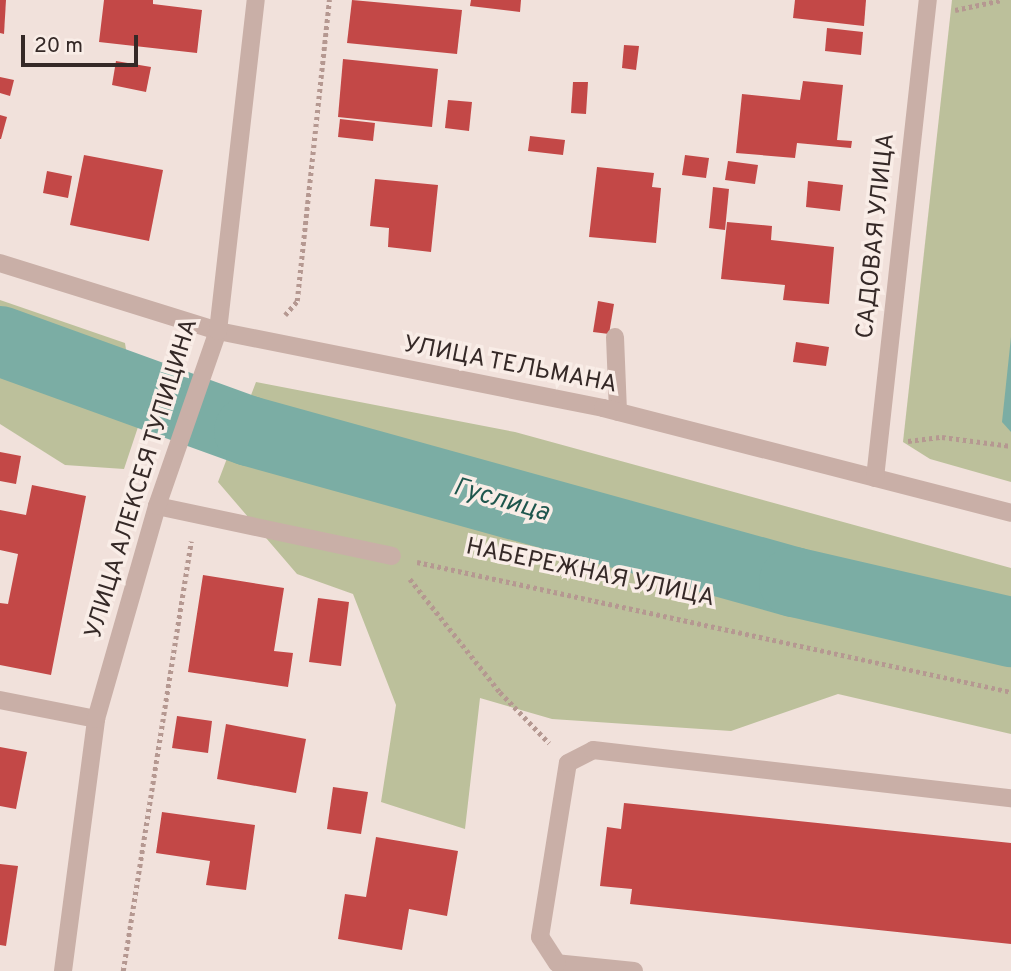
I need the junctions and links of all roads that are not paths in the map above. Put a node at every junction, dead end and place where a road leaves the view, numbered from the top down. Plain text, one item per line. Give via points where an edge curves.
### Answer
1 (256, 0) edge
2 (927, 6) edge
3 (0, 263) edge
4 (218, 331) junction
5 (615, 337) dead end
6 (618, 412) junction
7 (876, 478) junction
8 (158, 506) junction
9 (1011, 513) edge
10 (392, 556) road end
11 (0, 700) edge
12 (96, 719) junction
13 (1011, 798) edge
14 (63, 971) edge
15 (634, 971) edge

1 - 4 street, УЛИЦА АЛЕКСЕЯ ТУПИЦИНА
2 - 7 street, САДОВАЯ УЛИЦА
3 - 4 street, УЛИЦА ТЕЛЬМАНА
4 - 6 street, УЛИЦА ТЕЛЬМАНА
4 - 8 street, УЛИЦА АЛЕКСЕЯ ТУПИЦИНА
5 - 6 street
6 - 7 street, УЛИЦА ТЕЛЬМАНА
7 - 9 street, УЛИЦА ТЕЛЬМАНА
8 - 10 street
8 - 12 street, УЛИЦА АЛЕКСЕЯ ТУПИЦИНА
11 - 12 street
12 - 14 street, УЛИЦА АЛЕКСЕЯ ТУПИЦИНА
13 - 15 street via 593,750 568,763 540,937 557,963

